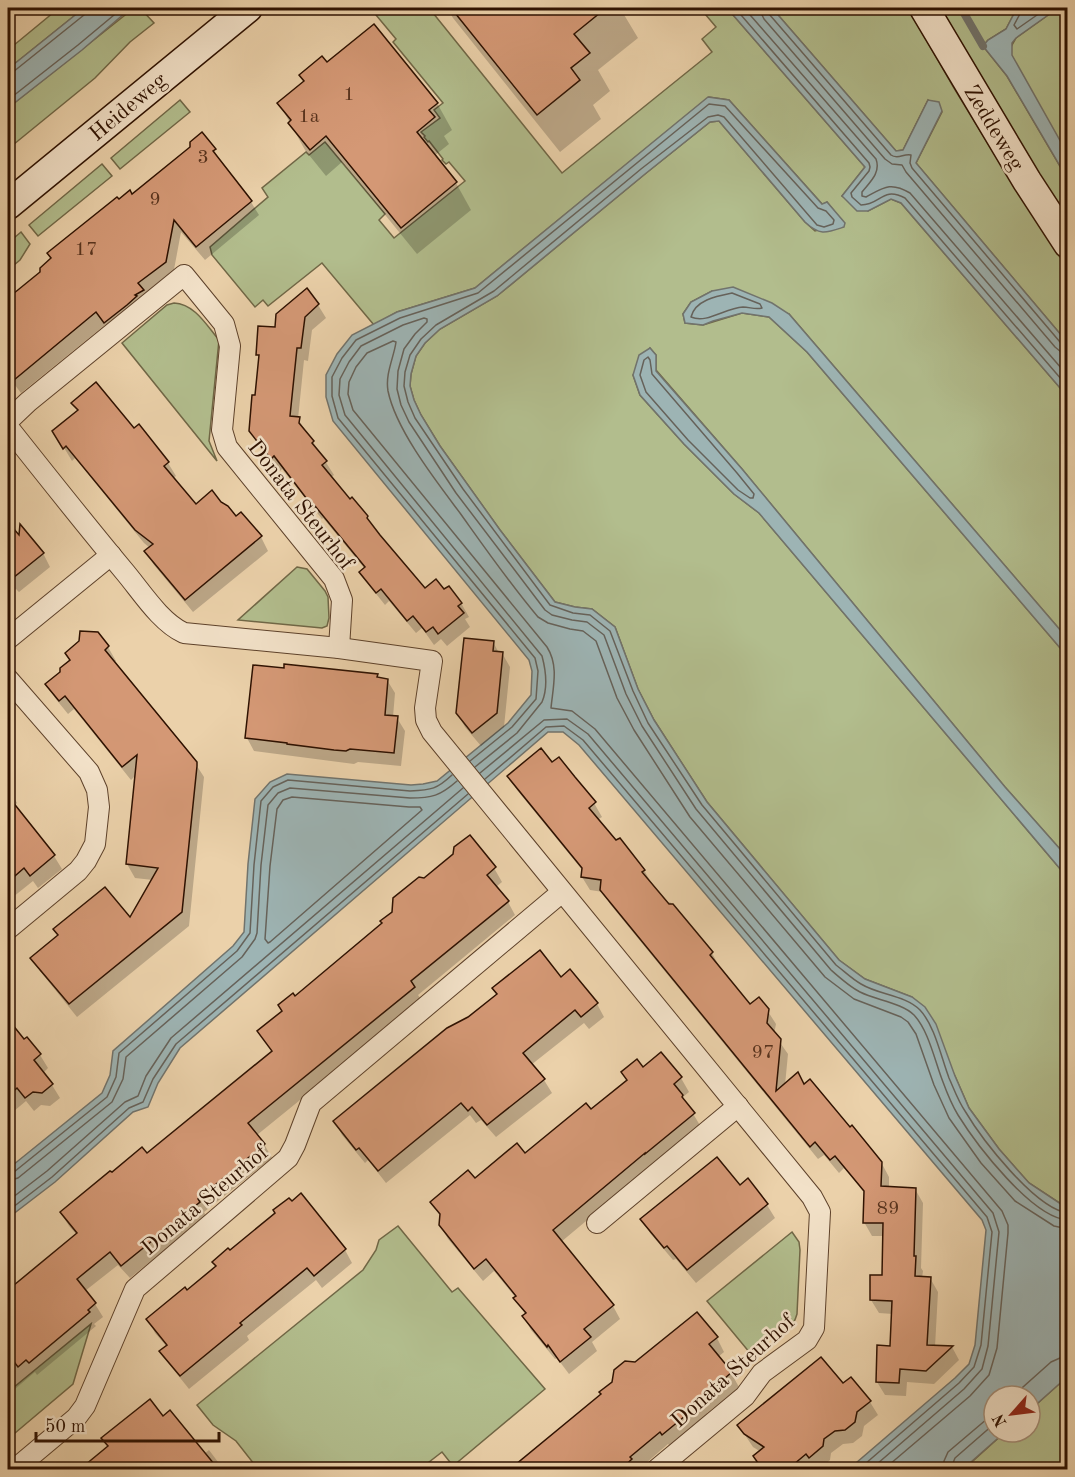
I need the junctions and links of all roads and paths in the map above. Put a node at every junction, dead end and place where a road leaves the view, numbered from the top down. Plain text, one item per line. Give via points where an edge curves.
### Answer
1 (248, 8) edge
2 (924, 8) edge
3 (8, 205) edge
4 (1068, 244) edge
5 (8, 421) edge
6 (8, 427) edge
7 (111, 555) junction
8 (8, 639) edge
9 (339, 648) junction
10 (8, 679) edge
11 (562, 892) junction
12 (8, 928) edge
13 (738, 1106) junction
14 (597, 1223) dead end
15 (14, 1470) edge
16 (656, 1470) edge

1 - 3 street, Heideweg
2 - 4 street, Zeddeweg
5 - 9 street, Donata Steurhof via 184,275 224,324 230,346 222,430 227,447 334,579 342,600
6 - 7 street, Donata Steurhof
7 - 8 street
7 - 9 street, Donata Steurhof via 161,615 184,633
9 - 11 street, Donata Steurhof via 432,661 425,708 432,732
10 - 12 street via 89,772 99,807 95,844 86,861
11 - 13 street, Donata Steurhof
11 - 15 street, Donata Steurhof via 311,1103 288,1158 135,1289 85,1406
13 - 14 street
13 - 16 street, Donata Steurhof via 820,1212 814,1328 807,1340 762,1373 745,1396

